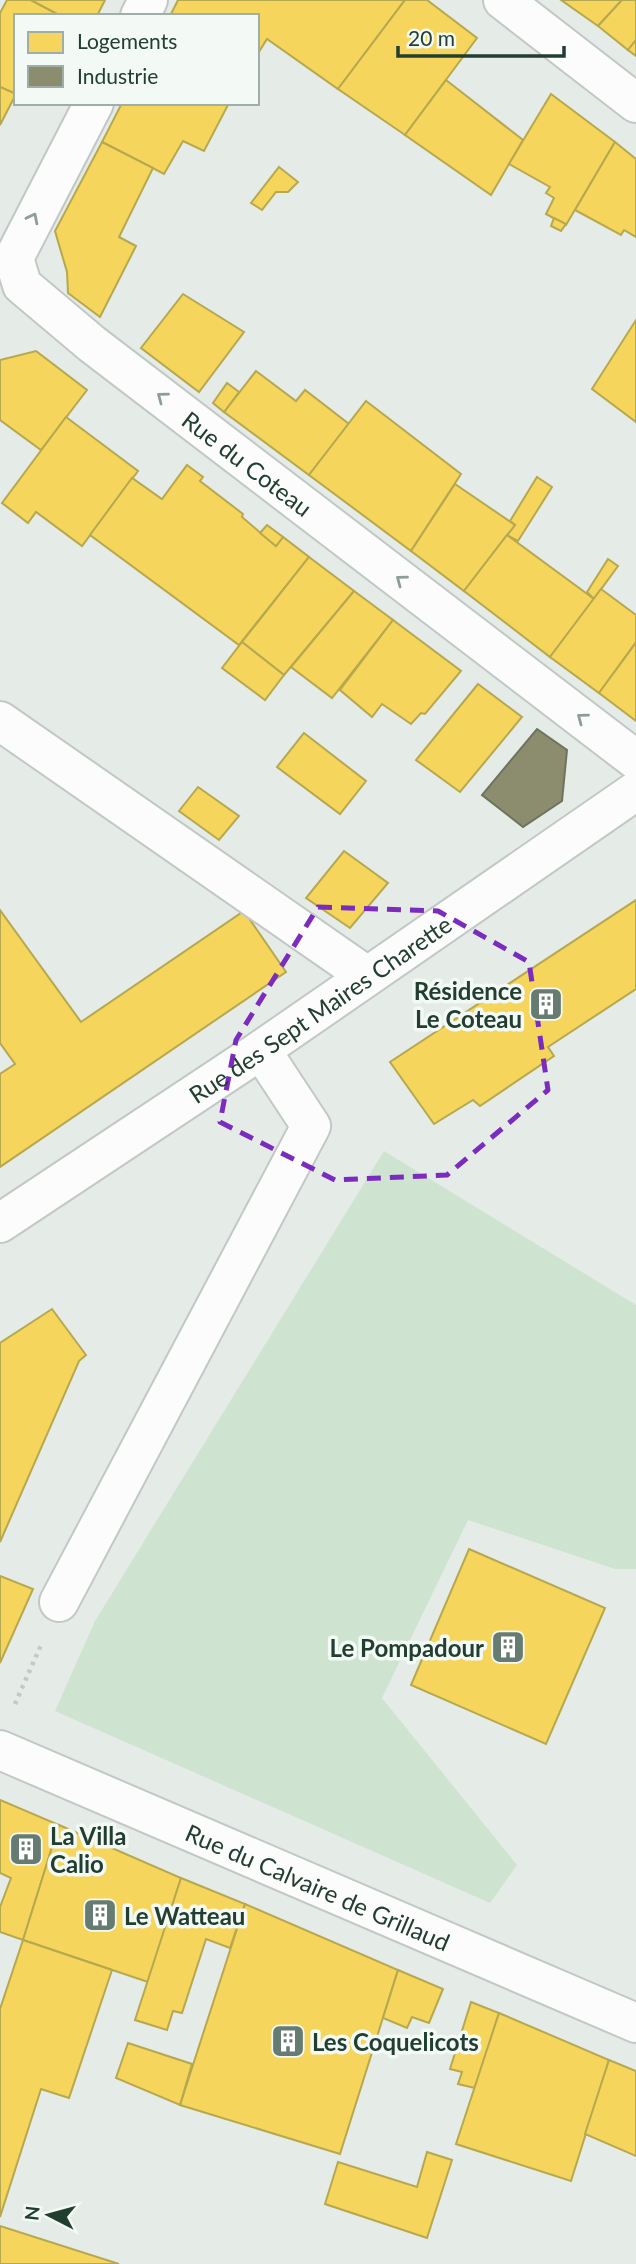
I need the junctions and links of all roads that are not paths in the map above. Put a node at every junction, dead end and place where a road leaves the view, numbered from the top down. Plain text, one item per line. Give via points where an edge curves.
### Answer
1 (503, 0) edge
2 (636, 103) edge
3 (93, 105) edge
4 (7, 261) edge
5 (0, 721) edge
6 (636, 760) edge
7 (636, 791) edge
8 (368, 976) junction
9 (261, 1050) junction
10 (0, 1223) edge
11 (59, 1602) road end
12 (0, 1750) edge
13 (636, 2023) edge

1 - 2 street
4 -> 3 street, Rue du Coteau
6 -> 4 street, Rue du Coteau via 49,311 22,285
5 - 8 street
7 - 8 street, Rue des Sept Maires Charette
8 - 9 street, Rue des Sept Maires Charette
9 - 10 street, Rue des Sept Maires Charette
9 - 11 street via 311,1126
12 - 13 street, Rue du Calvaire de Grillaud

